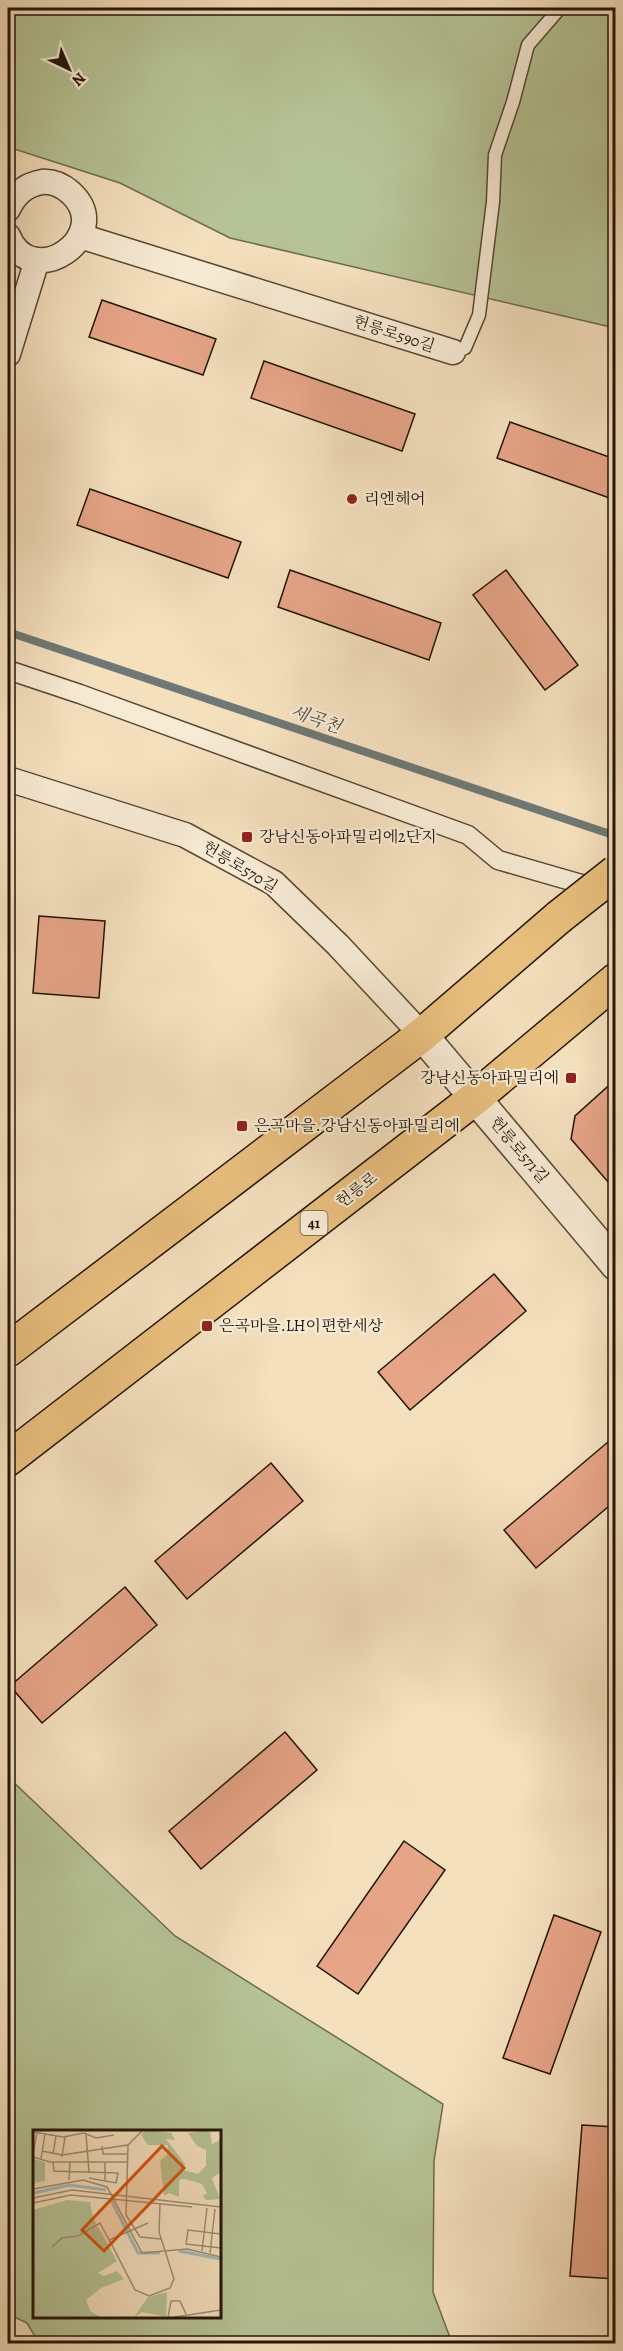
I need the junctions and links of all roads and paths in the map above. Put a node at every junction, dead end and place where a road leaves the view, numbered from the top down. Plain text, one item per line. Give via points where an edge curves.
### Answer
1 (560, 8) edge
2 (8, 208) edge
3 (8, 236) edge
4 (80, 236) junction
5 (36, 261) junction
6 (453, 352) joint
7 (8, 354) edge
8 (8, 670) edge
9 (8, 779) edge
10 (615, 872) edge
11 (615, 894) edge
12 (615, 980) edge
13 (422, 1035) junction
14 (475, 1098) junction
15 (615, 1265) edge
16 (8, 1350) edge
17 (8, 1459) edge

1 - 6 lane, 헌릉로590길 via 528,45 495,155 479,315 465,348
2 - 4 street via 14,196 25,188 46,182 60,185 76,197 82,209 84,223
3 - 5 street via 11,245
4 - 5 street via 63,254
4 - 6 street, 헌릉로590길
5 - 7 street
8 - 11 street via 468,835 498,860
9 - 13 street, 헌릉로570길 via 185,835 274,883
10 - 13 main road, bridge
12 - 14 main road, 헌릉로 / 41
13 - 14 street, 헌릉로571길
13 - 16 main road
14 - 15 street, 헌릉로571길
14 - 17 main road, 헌릉로 / 41

